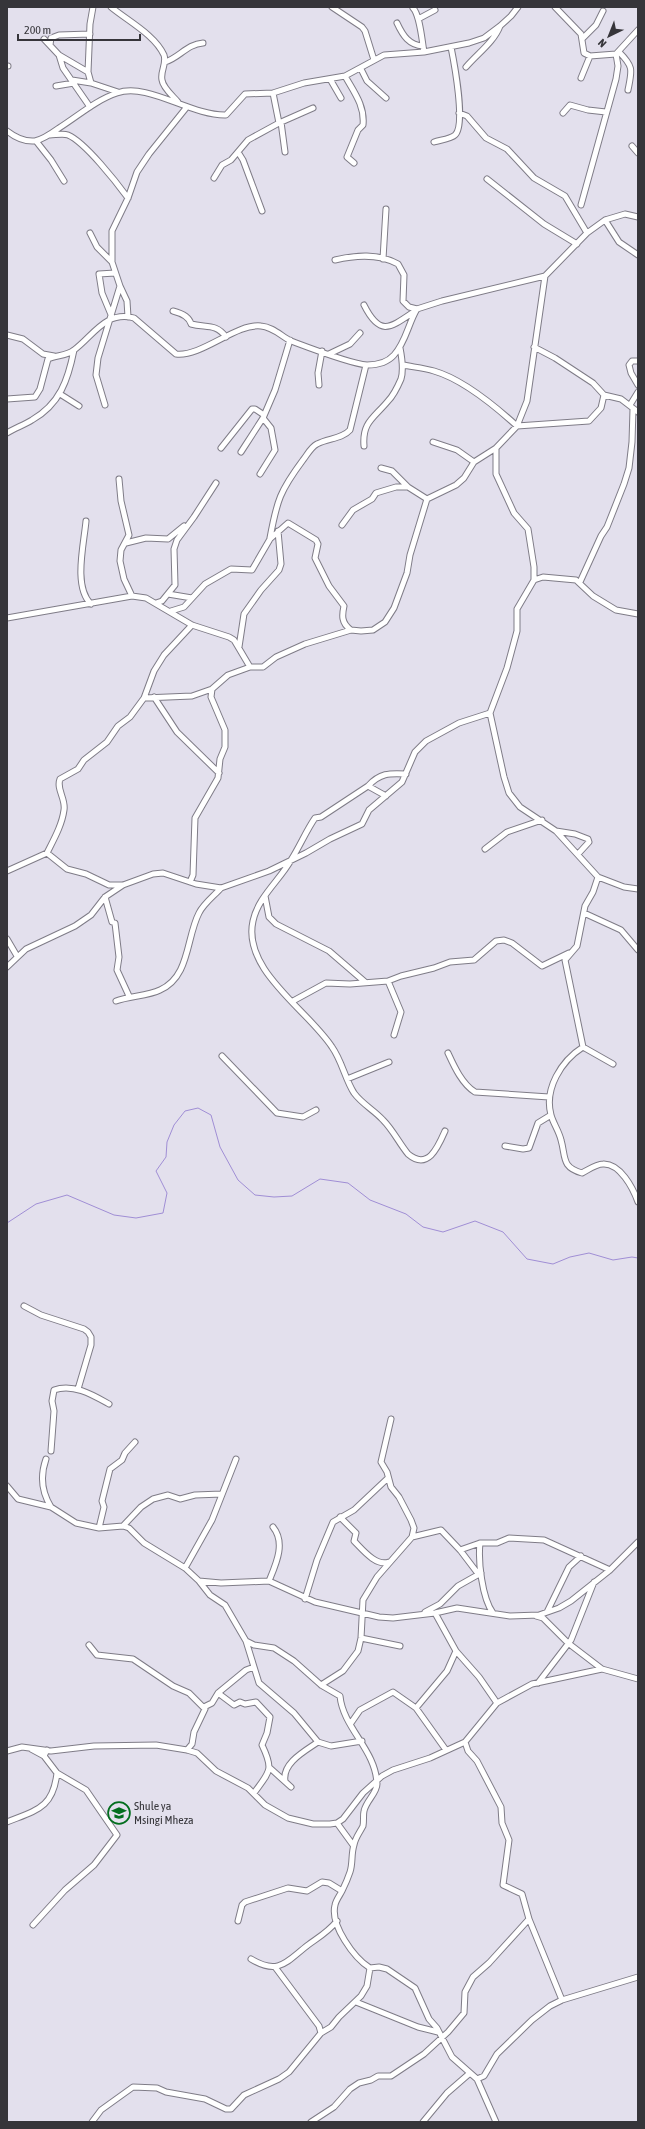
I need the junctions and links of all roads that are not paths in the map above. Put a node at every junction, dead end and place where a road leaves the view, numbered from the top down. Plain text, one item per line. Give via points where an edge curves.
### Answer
1 (93, 7) edge
2 (111, 7) edge
3 (332, 7) edge
4 (518, 7) edge
5 (555, 7) edge
6 (413, 8) edge
7 (434, 10) dead end
8 (603, 11) dead end
9 (420, 18) junction
10 (397, 23) dead end
11 (500, 26) junction
12 (638, 30) edge
13 (90, 34) junction
14 (44, 39) dead end
15 (582, 39) junction
16 (203, 43) dead end
17 (50, 45) junction
18 (452, 47) junction
19 (423, 49) junction
20 (618, 53) junction
21 (59, 55) junction
22 (590, 56) junction
23 (374, 60) junction
24 (165, 62) junction
25 (466, 67) dead end
26 (361, 69) junction
27 (88, 72) junction
28 (345, 76) junction
29 (581, 78) dead end
30 (330, 79) junction
31 (73, 82) junction
32 (91, 83) junction
33 (56, 86) dead end
34 (628, 90) dead end
35 (118, 92) junction
36 (273, 93) junction
37 (341, 98) dead end
38 (386, 98) dead end
39 (179, 103) junction
40 (90, 107) junction
41 (186, 108) junction
42 (313, 108) dead end
43 (563, 112) dead end
44 (606, 112) junction
45 (459, 113) junction
46 (280, 123) junction
47 (8, 134) edge
48 (49, 135) junction
49 (36, 141) junction
50 (434, 142) dead end
51 (632, 146) dead end
52 (238, 152) junction
53 (285, 152) dead end
54 (638, 153) edge
55 (354, 163) dead end
56 (214, 178) dead end
57 (487, 179) dead end
58 (64, 181) dead end
59 (128, 198) junction
60 (581, 205) dead end
61 (386, 209) dead end
62 (262, 211) dead end
63 (638, 217) edge
64 (605, 220) junction
65 (90, 233) dead end
66 (587, 233) junction
67 (577, 244) junction
68 (638, 255) edge
69 (383, 258) junction
70 (335, 260) dead end
71 (112, 262) junction
72 (115, 273) junction
73 (545, 276) junction
74 (120, 286) junction
75 (364, 305) dead end
76 (417, 309) junction
77 (173, 311) dead end
78 (128, 316) junction
79 (112, 318) junction
80 (360, 333) dead end
81 (7, 335) edge
82 (226, 337) junction
83 (290, 340) junction
84 (534, 347) junction
85 (400, 348) junction
86 (74, 350) junction
87 (322, 351) junction
88 (329, 354) junction
89 (54, 356) junction
90 (638, 361) edge
91 (366, 365) junction
92 (403, 365) junction
93 (319, 385) dead end
94 (638, 385) edge
95 (638, 392) edge
96 (60, 394) junction
97 (604, 395) junction
98 (7, 399) edge
99 (105, 405) dead end
100 (78, 406) dead end
101 (634, 409) edge
102 (264, 416) junction
103 (517, 426) junction
104 (7, 433) edge
105 (433, 442) dead end
106 (364, 446) dead end
107 (221, 448) dead end
108 (496, 448) junction
109 (241, 452) dead end
110 (474, 462) junction
111 (381, 468) dead end
112 (260, 474) dead end
113 (119, 480) dead end
114 (216, 483) dead end
115 (408, 487) junction
116 (427, 499) junction
117 (194, 517) junction
118 (86, 521) dead end
119 (342, 525) dead end
120 (278, 531) junction
121 (270, 539) junction
122 (126, 543) junction
123 (534, 580) junction
124 (580, 582) junction
125 (168, 594) junction
126 (132, 596) junction
127 (192, 598) junction
128 (156, 603) junction
129 (91, 604) junction
130 (171, 611) junction
131 (638, 614) edge
132 (7, 618) edge
133 (192, 624) junction
134 (351, 630) junction
135 (239, 646) junction
136 (250, 668) junction
137 (212, 689) junction
138 (154, 697) junction
139 (144, 698) junction
140 (490, 713) junction
141 (219, 772) junction
142 (406, 774) junction
143 (368, 786) junction
144 (386, 796) junction
145 (542, 820) junction
146 (556, 831) junction
147 (485, 849) dead end
148 (47, 853) junction
149 (578, 854) junction
150 (291, 860) junction
151 (7, 871) edge
152 (598, 878) junction
153 (190, 882) junction
154 (123, 885) junction
155 (221, 888) junction
156 (638, 889) edge
157 (265, 896) junction
158 (105, 897) junction
159 (584, 913) junction
160 (7, 939) edge
161 (638, 950) edge
162 (569, 953) junction
163 (18, 956) junction
164 (7, 967) edge
165 (388, 981) junction
166 (365, 982) junction
167 (129, 996) junction
168 (116, 1001) dead end
169 (293, 1001) junction
170 (394, 1035) dead end
171 (583, 1047) junction
172 (448, 1053) dead end
173 (222, 1056) dead end
174 (389, 1062) dead end
175 (613, 1064) dead end
176 (347, 1079) junction
177 (549, 1096) junction
178 (316, 1110) dead end
179 (551, 1115) junction
180 (445, 1131) dead end
181 (505, 1146) dead end
182 (638, 1202) edge
183 (24, 1306) dead end
184 (78, 1390) junction
185 (109, 1404) dead end
186 (392, 1418) dead end
187 (135, 1442) dead end
188 (51, 1451) dead end
189 (46, 1459) dead end
190 (236, 1459) dead end
191 (388, 1478) junction
192 (7, 1486) edge
193 (222, 1494) junction
194 (51, 1507) junction
195 (340, 1516) junction
196 (123, 1526) junction
197 (273, 1527) dead end
198 (99, 1528) junction
199 (412, 1537) junction
200 (638, 1542) edge
201 (480, 1543) junction
202 (460, 1550) junction
203 (581, 1556) junction
204 (390, 1562) junction
205 (185, 1568) junction
206 (610, 1570) junction
207 (480, 1574) junction
208 (199, 1581) junction
209 (269, 1581) junction
210 (594, 1582) junction
211 (305, 1599) junction
212 (435, 1613) junction
213 (493, 1613) junction
214 (547, 1613) junction
215 (361, 1614) junction
216 (422, 1614) junction
217 (533, 1615) junction
218 (547, 1622) junction
219 (361, 1638) junction
220 (246, 1641) junction
221 (568, 1643) junction
222 (89, 1645) dead end
223 (254, 1645) junction
224 (400, 1646) dead end
225 (248, 1648) junction
226 (456, 1651) junction
227 (254, 1667) junction
228 (602, 1669) junction
229 (638, 1679) edge
230 (538, 1683) junction
231 (321, 1686) junction
232 (218, 1693) junction
233 (497, 1703) junction
234 (204, 1707) junction
235 (416, 1708) junction
236 (351, 1723) junction
237 (362, 1741) junction
238 (318, 1742) junction
239 (465, 1742) junction
240 (29, 1748) junction
241 (48, 1750) junction
242 (188, 1750) junction
243 (446, 1750) junction
244 (7, 1751) edge
245 (44, 1756) junction
246 (270, 1768) junction
247 (57, 1773) junction
248 (285, 1781) junction
249 (377, 1782) junction
250 (291, 1787) dead end
251 (254, 1793) junction
252 (7, 1822) edge
253 (337, 1823) junction
254 (354, 1845) junction
255 (342, 1891) junction
256 (529, 1919) junction
257 (238, 1921) dead end
258 (337, 1921) junction
259 (33, 1925) dead end
260 (251, 1959) dead end
261 (275, 1967) junction
262 (370, 1968) junction
263 (638, 1977) edge
264 (562, 2000) junction
265 (356, 2002) junction
266 (438, 2032) junction
267 (321, 2033) junction
268 (442, 2038) junction
269 (470, 2073) junction
270 (477, 2079) junction
271 (92, 2122) edge
272 (311, 2122) edge
273 (423, 2122) edge
274 (496, 2122) edge

1 - 13 street
2 - 24 street via 148,36 163,53
3 - 23 street via 362,27
4 - 11 street
5 - 15 street via 576,27
6 - 9 street
7 - 9 street
8 - 15 street via 596,25
9 - 19 street
10 - 19 street via 406,40
11 - 18 street via 484,38
11 - 25 street via 496,35
12 - 20 street
13 - 17 street via 59,35 51,38
13 - 27 street
14 - 17 street
15 - 22 street via 584,53
16 - 24 street via 190,46
17 - 21 street
18 - 19 street
18 - 45 street
19 - 23 street via 384,55
20 - 22 street
20 - 34 street via 631,66
20 - 44 street via 616,79
21 - 27 street
21 - 31 street via 63,68
22 - 29 street
23 - 26 street
24 - 39 street via 162,83
26 - 28 street
26 - 38 street via 367,81
27 - 32 street
28 - 30 street
28 - 55 street via 360,102 364,120 347,157
30 - 36 street
30 - 37 street
31 - 32 street
31 - 33 street
31 - 40 street
32 - 35 street
35 - 39 street via 143,93
35 - 40 street
36 - 41 street via 242,95 226,116
36 - 46 street
39 - 41 street
40 - 48 street
41 - 59 street via 137,172
42 - 46 street
43 - 44 street via 570,105
44 - 60 street
45 - 50 street via 456,135
45 - 66 street via 466,116 486,138 507,149 534,178 565,196
46 - 52 street via 248,140
46 - 53 street
47 - 49 street via 24,141
48 - 49 street
48 - 59 street via 64,134 74,139 110,174
49 - 58 street
51 - 54 street
52 - 56 street via 222,165
52 - 62 street
57 - 67 street via 544,224
59 - 71 street via 112,231
61 - 69 street
63 - 64 street via 625,214
64 - 66 street
64 - 68 street via 620,242
65 - 71 street via 97,247
66 - 67 street
67 - 73 street
69 - 70 street via 357,255
69 - 76 street via 401,267 404,275 403,301 408,307
71 - 72 street
72 - 74 street
72 - 79 street via 99,274 102,293
73 - 76 street
73 - 84 street
74 - 78 street via 127,301
74 - 79 street
75 - 76 street via 370,318 384,326 394,325
76 - 85 street
77 - 82 street via 185,315 191,324 215,326 222,330
78 - 79 street
78 - 82 street via 176,354 198,350
79 - 86 street via 96,328
79 - 99 street via 98,358 96,374
80 - 88 street via 350,344
81 - 89 street via 23,339 43,354
82 - 83 street via 247,328 261,326
83 - 87 street
83 - 102 street
84 - 97 street via 593,383
84 - 103 street via 527,401
85 - 91 street via 387,362
85 - 92 street
86 - 89 street
86 - 96 street via 69,374
87 - 88 street
87 - 93 street via 318,373
88 - 91 street
89 - 98 street via 48,359 40,389 35,396
90 - 94 street via 632,361 629,365
91 - 121 street via 350,430 346,435 316,444 284,485
92 - 103 street via 434,371 472,390
92 - 106 street via 401,378 390,400 367,424 364,431
95 - 101 street
96 - 100 street
96 - 104 street via 40,415
97 - 101 street via 621,399
97 - 103 street via 601,408 588,421
101 - 124 street via 630,455 624,484 607,527
102 - 107 street via 252,409
102 - 109 street
102 - 112 street via 272,428 275,450
103 - 108 street
105 - 110 street via 457,450
108 - 110 street
108 - 123 street via 495,466 501,486 514,513 528,529 534,560
110 - 116 street via 456,485
111 - 115 street via 392,471
113 - 122 street via 129,534
114 - 117 street
115 - 116 street
115 - 119 street via 396,487 376,493 372,499 354,510
116 - 134 street via 407,573 394,608 385,622 373,630
117 - 122 street via 168,540 146,538
117 - 125 street via 175,544 175,585
118 - 129 street via 81,577 82,590 86,600
120 - 121 street
120 - 134 street via 288,523 316,540 318,544 314,558 344,606 342,614 345,624
120 - 135 street via 281,564 279,570 244,614
121 - 127 street via 252,570 231,569 205,584
122 - 126 street via 120,561 124,579
123 - 124 street via 543,577 570,578
123 - 140 street via 517,609 517,631 507,668
124 - 131 street via 593,596 616,610
125 - 127 street
125 - 128 street
126 - 128 street
126 - 129 street
127 - 130 street via 184,607
128 - 130 street
129 - 132 street
130 - 133 street
133 - 135 street via 229,637
133 - 139 street via 164,654 154,671
134 - 136 street via 286,651 263,667
135 - 136 street
136 - 137 street via 228,675
137 - 138 street via 192,696
137 - 141 street via 211,697 225,730 226,739
138 - 139 street
138 - 141 street via 177,732
139 - 148 street via 104,745 84,760 76,771 60,780 65,808 58,832
140 - 142 street via 459,723 426,741 415,752
140 - 145 street via 509,793 520,807
141 - 153 street via 196,818
142 - 143 street via 386,773
142 - 144 street via 399,786
143 - 144 street
143 - 150 street via 321,817 315,818
144 - 150 street via 369,810 362,824
145 - 146 street
145 - 147 street via 507,832
146 - 149 street
146 - 149 street via 588,839 590,842
148 - 151 street
148 - 154 street via 67,870 86,874 100,882
149 - 152 street
150 - 155 street via 269,871
150 - 157 street
152 - 156 street
152 - 159 street via 593,892 586,901
153 - 154 street via 157,873
153 - 155 street
154 - 158 street
155 - 167 street via 198,914 182,966 174,981 159,991
157 - 166 street via 269,917 276,924 328,951
157 - 169 street via 253,920 254,948 267,974
158 - 163 street via 91,915 75,926 31,945
158 - 167 street via 112,922 115,923 118,932 117,970
159 - 161 street via 621,930
159 - 162 street via 576,946
160 - 163 street
162 - 165 street via 542,966 512,943 504,940 496,942 474,960 450,962
162 - 171 street via 565,960
163 - 164 street
165 - 166 street
165 - 170 street via 401,1012
166 - 169 street via 326,982
167 - 168 street
169 - 176 street via 332,1046
171 - 175 street
171 - 177 street via 565,1062 556,1076
172 - 177 street via 456,1070 475,1092
173 - 178 street via 277,1113 302,1117
174 - 176 street
176 - 180 street via 354,1093 383,1120 413,1159 421,1161 429,1157
177 - 179 street
179 - 181 street via 538,1123 529,1148
179 - 182 street via 558,1129 562,1152 570,1167 582,1173 602,1164 610,1166 619,1171 632,1188
183 - 184 street via 88,1332 91,1345
184 - 185 street
184 - 188 street via 59,1388 52,1393 54,1411
186 - 191 street via 381,1458
187 - 198 street via 125,1452 122,1460 110,1469
189 - 194 street via 42,1483
190 - 193 street
191 - 195 street via 354,1510
191 - 199 street via 390,1487 400,1497 411,1520 414,1528
192 - 194 street via 18,1499
193 - 196 street via 195,1495 180,1499 168,1495 153,1499 141,1507
193 - 205 street via 212,1520
194 - 198 street via 76,1523
195 - 204 street via 356,1533 354,1541 368,1556 381,1563
195 - 211 street via 328,1531
196 - 198 street
196 - 205 street via 129,1528 144,1543
197 - 209 street via 278,1534 279,1547 278,1560
199 - 202 street via 439,1529
199 - 204 street
200 - 206 street
201 - 202 street
201 - 203 street via 498,1543 508,1538 544,1540
201 - 207 street
202 - 207 street
203 - 206 street
203 - 214 street via 569,1567
204 - 215 street via 367,1591
205 - 208 street
206 - 210 street
207 - 213 street via 487,1603
207 - 216 street via 458,1586 440,1604
208 - 209 street
208 - 220 street via 210,1595 225,1605
209 - 211 street
210 - 214 street via 571,1601
210 - 221 street
211 - 215 street
212 - 213 street via 457,1608
212 - 216 street
212 - 226 street
213 - 217 street via 510,1616
214 - 217 street
214 - 218 street
215 - 216 street via 393,1618
215 - 219 street
217 - 218 street
218 - 221 street
219 - 224 street
219 - 231 street via 358,1651 343,1670
220 - 223 street
220 - 225 street
221 - 228 street
221 - 230 street
222 - 234 street via 97,1655 133,1659 173,1686 189,1693
223 - 225 street
223 - 231 street via 274,1648 294,1661
225 - 227 street
226 - 233 street
226 - 235 street via 447,1671
227 - 232 street via 246,1670
227 - 238 street via 259,1683 294,1713
228 - 229 street
228 - 230 street
230 - 233 street
231 - 236 street via 338,1694 342,1710
232 - 234 street via 212,1702
232 - 246 street via 234,1705 240,1702 256,1702 268,1713 270,1718 262,1745
233 - 239 street
234 - 242 street via 205,1711
235 - 236 street via 401,1696 391,1692 385,1698 360,1710
235 - 243 street
236 - 237 street
237 - 238 street via 331,1746
237 - 249 street
238 - 248 street via 295,1757 284,1774
239 - 243 street
239 - 256 street via 502,1807 502,1824 508,1840 503,1885 522,1894
240 - 241 street
240 - 244 street
240 - 245 street
241 - 242 street via 156,1745
241 - 245 street
242 - 251 street via 197,1753 216,1771
243 - 249 street via 393,1770
245 - 247 street
246 - 248 street
246 - 251 street
247 - 252 street via 56,1786 45,1805
247 - 259 street via 86,1790 117,1835 94,1865 65,1890
248 - 250 street
249 - 253 street via 363,1792 347,1815
249 - 254 street via 376,1789 368,1799 363,1824
251 - 253 street via 265,1805 288,1818 313,1824
253 - 254 street
254 - 255 street via 350,1870
255 - 257 street via 330,1883 322,1882 307,1891 288,1888 245,1902 242,1904
255 - 258 street via 335,1905
256 - 264 street
256 - 268 street via 473,1977 465,1992 464,2013
258 - 261 street via 328,1932 302,1949 288,1963
258 - 262 street via 342,1936 351,1950
260 - 261 street via 262,1966
261 - 267 street via 319,2026
262 - 265 street via 367,1986
262 - 266 street via 387,1969 412,1984
263 - 264 street
264 - 270 street via 532,2020 498,2054 484,2076
265 - 266 street via 418,2027
265 - 267 street via 339,2016 332,2027
266 - 268 street
267 - 271 street via 289,2072 244,2095 232,2109 226,2109 205,2099 157,2088 133,2087 102,2110
268 - 269 street via 452,2057
268 - 272 street via 424,2054 391,2076 378,2076 359,2083 350,2089 334,2108
269 - 270 street
269 - 273 street via 447,2093
270 - 274 street

